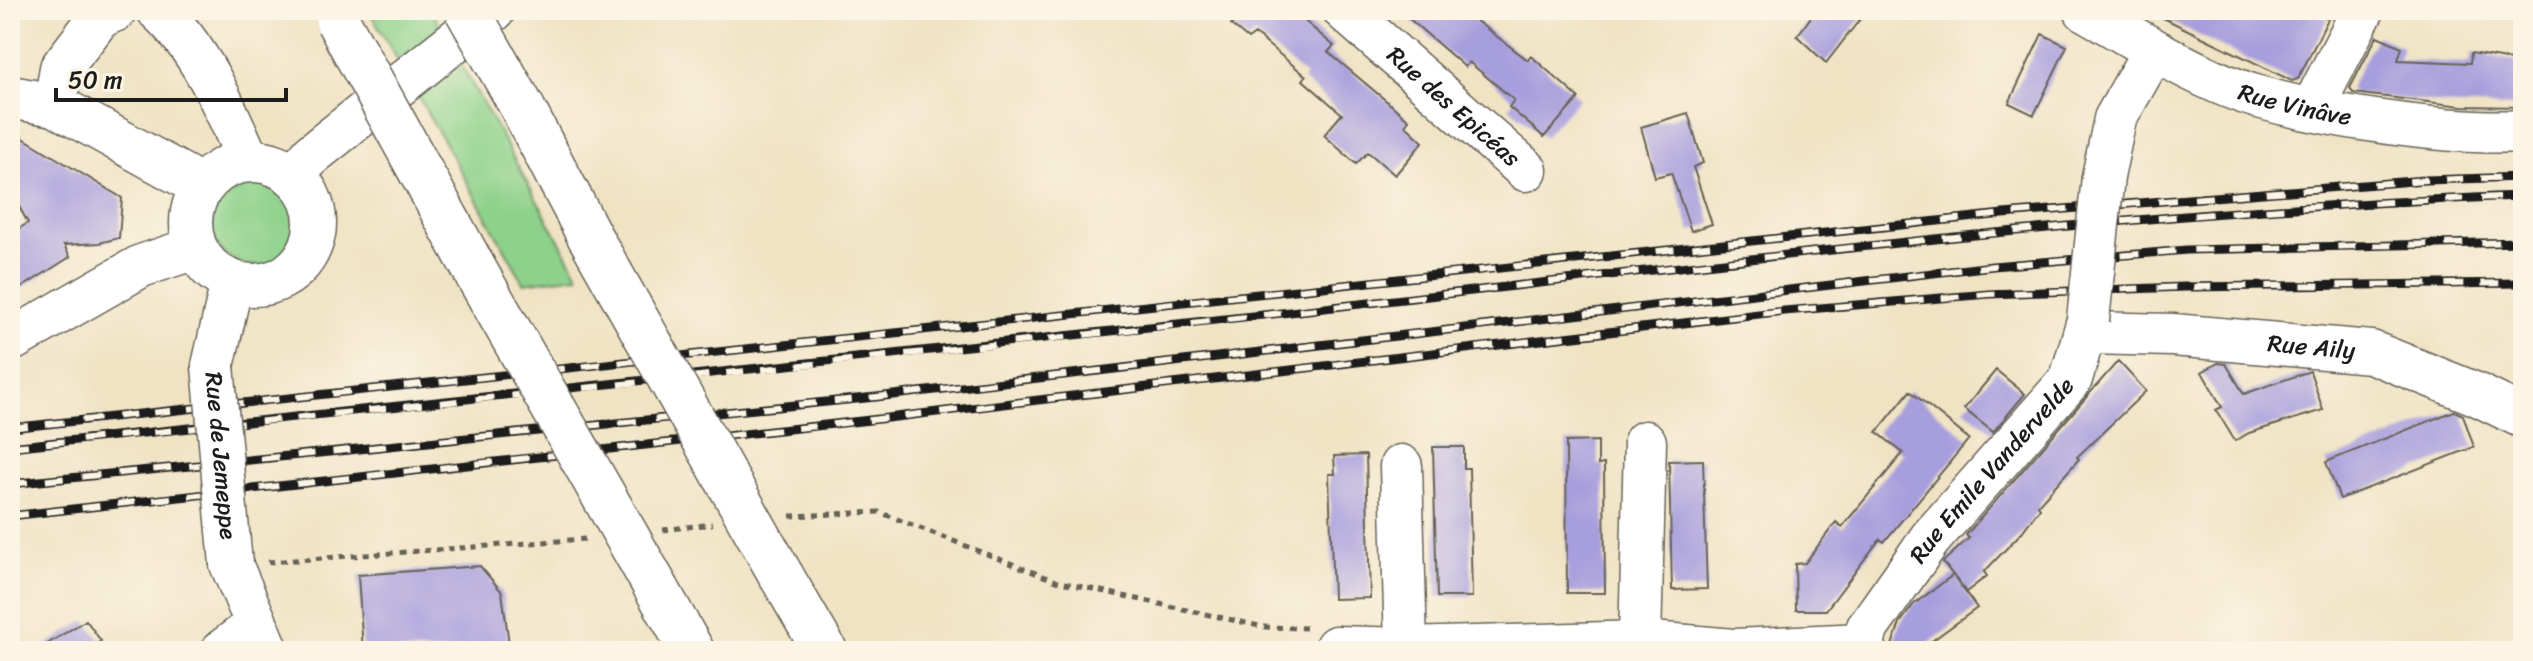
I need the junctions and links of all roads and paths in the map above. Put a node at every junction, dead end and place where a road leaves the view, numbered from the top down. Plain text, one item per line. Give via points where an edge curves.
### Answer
1 (116, 10) edge
2 (158, 10) edge
3 (467, 10) edge
4 (494, 10) edge
5 (1344, 10) edge
6 (2085, 10) edge
7 (2363, 10) edge
8 (332, 14) edge
9 (2154, 50) junction
10 (10, 97) edge
11 (55, 105) junction
12 (2312, 109) junction
13 (2523, 131) edge
14 (248, 160) junction
15 (1526, 170) dead end
16 (295, 175) junction
17 (202, 186) junction
18 (195, 248) junction
19 (232, 282) junction
20 (2087, 326) junction
21 (10, 341) edge
22 (2476, 394) junction
23 (2523, 397) edge
24 (2523, 417) edge
25 (1645, 442) dead end
26 (1401, 466) dead end
27 (261, 638) edge
28 (1640, 642) junction
29 (1336, 647) dead end
30 (1580, 647) edge
31 (1864, 647) edge
32 (1406, 649) edge
33 (1734, 650) edge
34 (222, 651) edge
35 (692, 651) edge
36 (825, 651) edge

1 - 11 street via 100,17 61,68
2 - 14 street via 179,29 196,57
3 - 36 highway, bridge
4 - 16 street via 325,143
5 - 15 street, Rue des Epicéas
6 - 9 street, Rue Vinâve
7 - 12 street
8 - 35 highway, bridge
9 - 12 street, Rue Vinâve via 2253,96
9 - 20 street, Rue Emile Vandervelde, bridge via 2115,119 2103,177
10 - 11 street
11 - 17 street
12 - 13 street, Rue Vinâve via 2406,124
14 - 16 street via 273,163
14 - 17 street via 223,168
16 - 19 street via 314,204 315,239 297,269 266,285
17 - 18 street via 191,215
18 - 19 street via 210,269
18 - 21 street via 141,266
19 - 27 street, Rue de Jemeppe, bridge via 213,366 231,564
20 - 22 street, Rue Aily via 2371,352
20 - 31 street, Rue Emile Vandervelde via 2071,379 1930,539 1868,627
22 - 23 street
22 - 24 street, Rue Aily
25 - 28 street
26 - 32 street
27 - 34 street, Rue de Jemeppe
28 - 30 street
28 - 33 street
29 - 32 street
30 - 32 street
31 - 33 street

